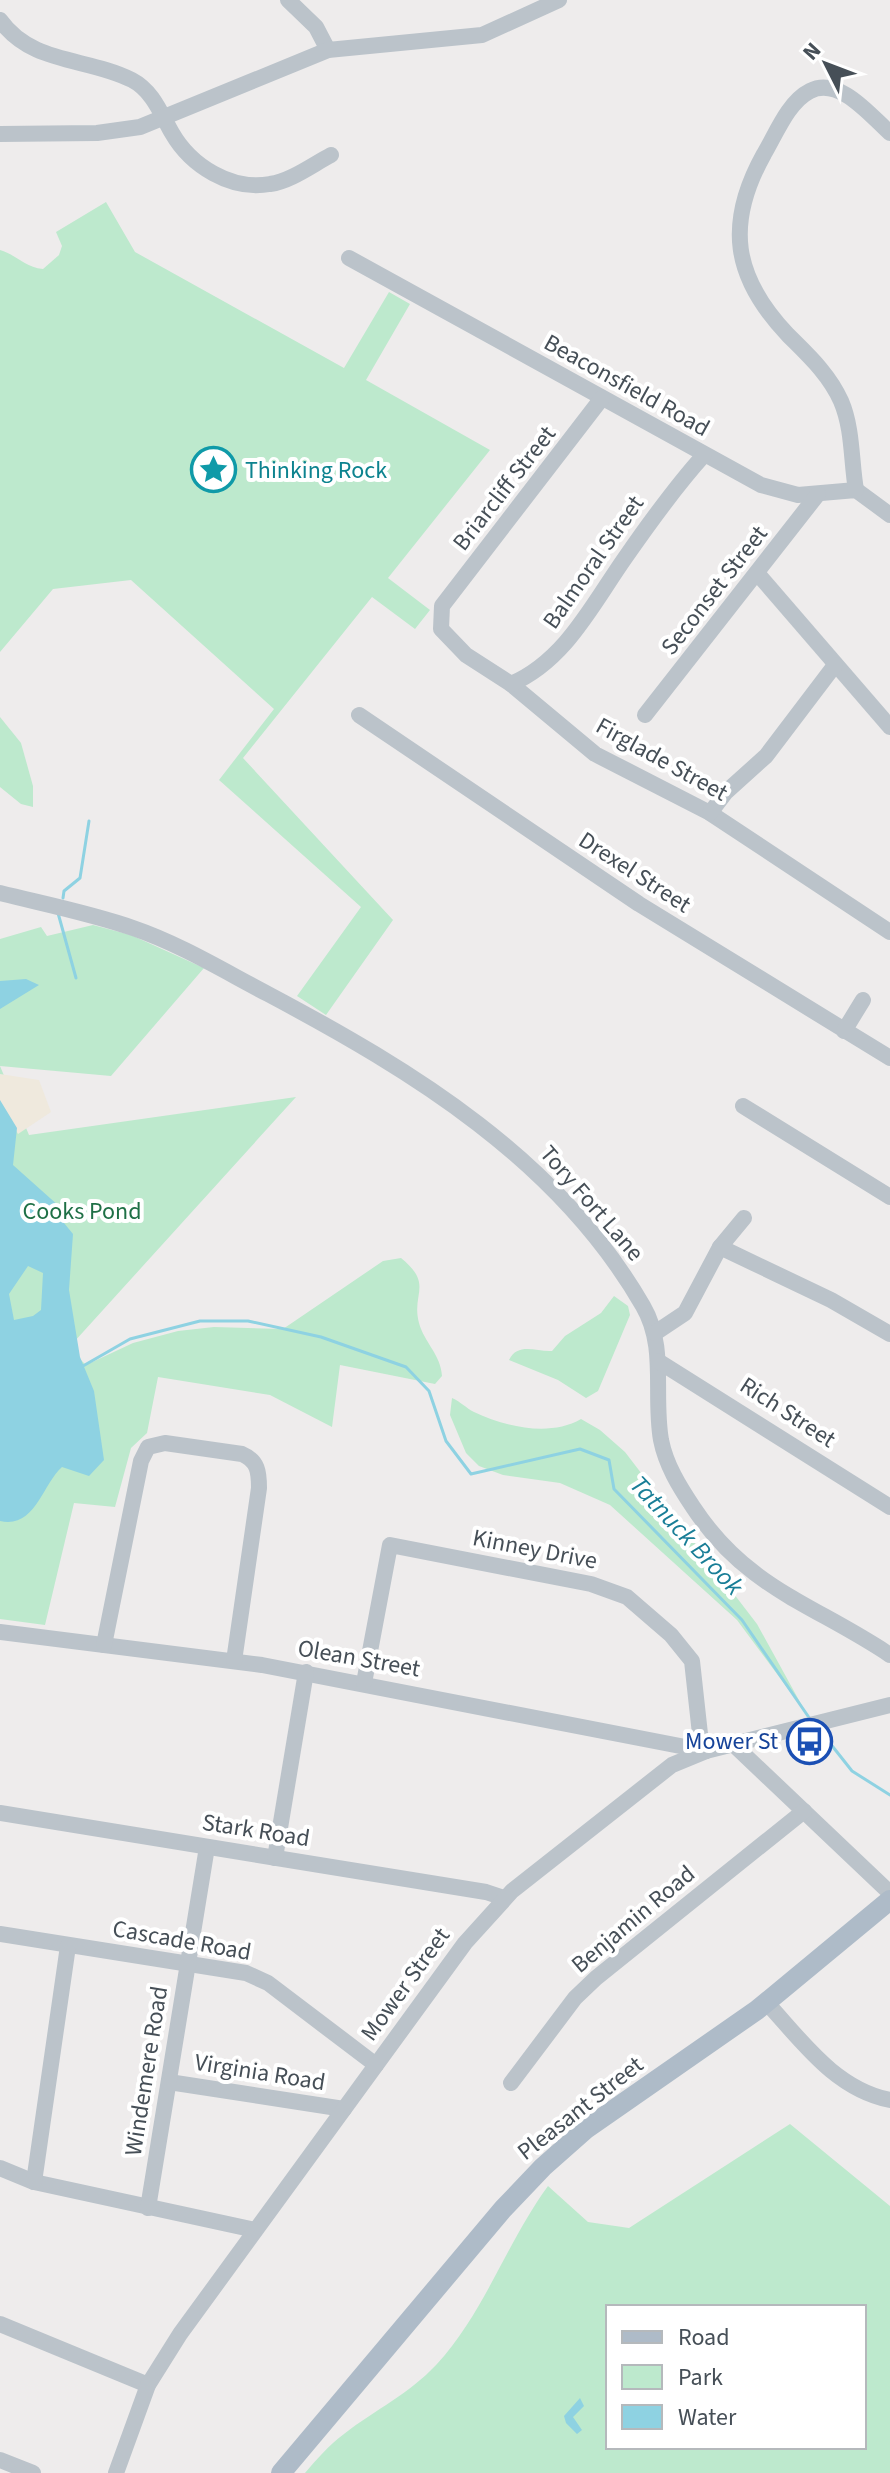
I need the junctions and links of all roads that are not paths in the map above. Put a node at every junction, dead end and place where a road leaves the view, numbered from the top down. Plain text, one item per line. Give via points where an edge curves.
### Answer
1 (288, 0) edge
2 (559, 0) edge
3 (0, 20) edge
4 (328, 50) junction
5 (165, 119) junction
6 (890, 133) edge
7 (0, 134) edge
8 (331, 155) dead end
9 (349, 258) dead end
10 (602, 398) junction
11 (704, 455) junction
12 (856, 490) junction
13 (818, 494) junction
14 (890, 515) edge
15 (757, 573) junction
16 (442, 606) joint
17 (835, 665) junction
18 (511, 684) junction
19 (359, 715) dead end
20 (645, 715) dead end
21 (890, 727) edge
22 (710, 813) junction
23 (0, 893) edge
24 (890, 932) edge
25 (863, 1000) dead end
26 (844, 1031) junction
27 (890, 1058) edge
28 (743, 1106) dead end
29 (890, 1197) edge
30 (744, 1218) dead end
31 (720, 1247) junction
32 (655, 1333) junction
33 (890, 1334) edge
34 (658, 1361) junction
35 (890, 1507) edge
36 (0, 1632) edge
37 (104, 1645) junction
38 (890, 1655) edge
39 (234, 1661) junction
40 (306, 1672) junction
41 (364, 1683) junction
42 (890, 1705) edge
43 (733, 1744) junction
44 (706, 1751) junction
45 (804, 1811) junction
46 (0, 1813) edge
47 (207, 1847) junction
48 (275, 1858) junction
49 (890, 1893) edge
50 (504, 1898) junction
51 (890, 1900) edge
52 (0, 1934) edge
53 (68, 1946) junction
54 (188, 1964) junction
55 (766, 2002) junction
56 (376, 2065) junction
57 (169, 2082) junction
58 (511, 2083) dead end
59 (890, 2100) edge
60 (344, 2109) junction
61 (0, 2168) edge
62 (34, 2182) junction
63 (148, 2208) junction
64 (255, 2230) junction
65 (0, 2324) edge
66 (148, 2385) junction
67 (0, 2460) edge
68 (33, 2473) edge
69 (116, 2473) edge
70 (281, 2473) edge

1 - 4 street via 316,27
2 - 4 street via 482,35
3 - 5 street via 41,52 140,84
4 - 5 street
5 - 7 street via 107,132
5 - 8 street via 190,156 229,181 272,184
6 - 12 street via 842,92 817,87 805,93 752,175 738,226 743,262 758,298 816,362 842,402
9 - 10 street, Beaconsfield Road
10 - 11 street, Beaconsfield Road
10 - 16 street, Briarcliff Street
11 - 13 street, Beaconsfield Road via 761,485 798,495
11 - 18 street, Balmoral Street via 559,650 534,674
12 - 13 street, Beaconsfield Road
12 - 14 street
13 - 15 street, Seconset Street
15 - 17 street
15 - 20 street, Seconset Street
16 - 18 street, Firglade Street via 441,629 448,639
17 - 21 street
17 - 22 street via 766,756
18 - 22 street, Firglade Street via 595,754
19 - 26 street, Drexel Street via 639,904
22 - 24 street, Firglade Street
23 - 32 street, Tory Fort Lane via 151,935 356,1043 465,1114 521,1156 568,1205 629,1281
25 - 26 street
26 - 27 street, Drexel Street
28 - 29 street
30 - 31 street
31 - 32 street via 685,1313
31 - 33 street
32 - 34 street, Tory Fort Lane
34 - 35 street, Rich Street
34 - 38 street, Tory Fort Lane via 658,1424 668,1466 714,1538 779,1594
36 - 37 street, Olean Street
37 - 39 street, Olean Street
37 - 39 street via 142,1457 151,1445 165,1443 242,1454 258,1470
39 - 40 street, Olean Street
40 - 41 street, Olean Street
40 - 48 street
41 - 44 street, Olean Street
41 - 44 street, Kinney Drive via 390,1545 560,1578 622,1594 679,1644 695,1672
42 - 43 street, Mower Street
43 - 44 street, Mower Street
43 - 45 street
44 - 50 street, Mower Street via 661,1773
45 - 49 street
45 - 58 street, Benjamin Road via 585,1988
46 - 47 street, Stark Road
47 - 48 street, Stark Road
47 - 54 street, Windemere Road
48 - 50 street, Stark Road
50 - 56 street, Mower Street
51 - 55 main road, Pleasant Street
52 - 53 street, Cascade Road
53 - 54 street, Cascade Road
53 - 62 street
54 - 56 street, Cascade Road via 258,1977
54 - 57 street, Windemere Road
55 - 59 street via 844,2082
55 - 70 main road, Pleasant Street via 586,2129 534,2175
56 - 60 street, Mower Street
57 - 60 street, Virginia Road
57 - 63 street, Windemere Road
60 - 64 street, Mower Street
61 - 62 street
62 - 63 street
63 - 64 street
64 - 66 street, Mower Street
65 - 66 street
66 - 69 street, Mower Street
67 - 68 street

